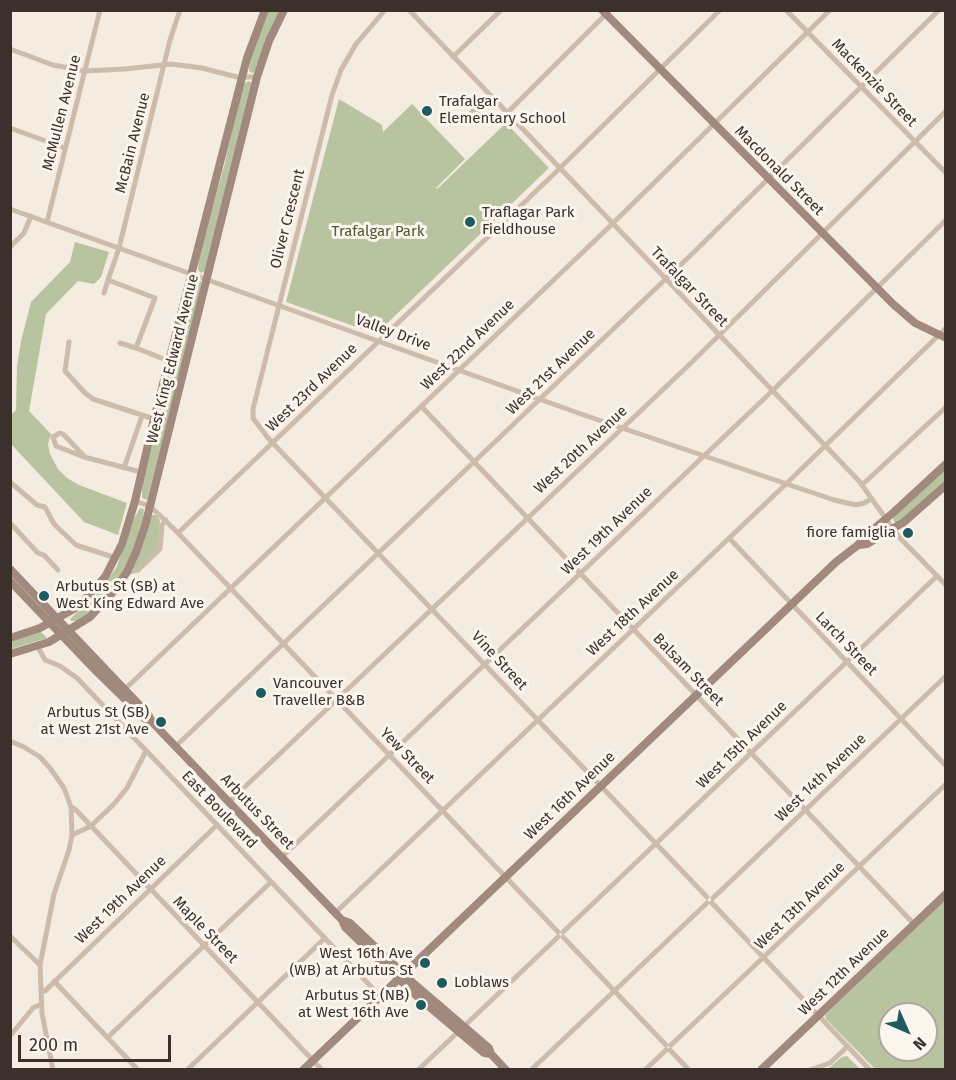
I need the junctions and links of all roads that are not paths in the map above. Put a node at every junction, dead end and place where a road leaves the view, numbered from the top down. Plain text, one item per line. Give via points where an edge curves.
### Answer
1 (100, 10) edge
2 (180, 10) edge
3 (265, 10) edge
4 (284, 10) edge
5 (386, 10) edge
6 (409, 10) edge
7 (501, 10) edge
8 (720, 10) edge
9 (786, 10) edge
10 (830, 10) edge
11 (939, 10) edge
12 (606, 12) edge
13 (807, 32) junction
14 (10, 49) edge
15 (453, 57) junction
16 (165, 64) junction
17 (661, 69) junction
18 (85, 70) junction
19 (242, 77) junction
20 (257, 77) junction
21 (861, 87) junction
22 (945, 111) edge
23 (507, 113) junction
24 (714, 124) junction
25 (10, 128) edge
26 (915, 142) junction
27 (65, 148) junction
28 (560, 168) junction
29 (945, 173) edge
30 (768, 178) junction
31 (10, 209) edge
32 (31, 216) junction
33 (945, 220) edge
34 (46, 222) junction
35 (613, 224) junction
36 (822, 233) junction
37 (10, 247) edge
38 (118, 248) junction
39 (192, 274) junction
40 (207, 279) junction
41 (108, 280) junction
42 (666, 280) junction
43 (876, 288) junction
44 (104, 293) dead end
45 (279, 305) junction
46 (945, 328) edge
47 (719, 335) junction
48 (942, 337) edge
49 (379, 341) junction
50 (69, 342) dead end
51 (120, 343) dead end
52 (136, 348) junction
53 (169, 361) junction
54 (459, 370) junction
55 (772, 391) junction
56 (540, 399) junction
57 (421, 406) junction
58 (945, 407) edge
59 (142, 416) junction
60 (154, 419) junction
61 (623, 427) junction
62 (273, 442) junction
63 (825, 447) junction
64 (704, 455) junction
65 (84, 456) junction
66 (474, 462) junction
67 (945, 464) edge
68 (124, 468) junction
69 (141, 472) junction
70 (10, 482) edge
71 (787, 483) junction
72 (862, 485) junction
73 (945, 485) edge
74 (326, 497) junction
75 (871, 499) junction
76 (135, 501) junction
77 (150, 506) junction
78 (527, 518) junction
79 (886, 519) junction
80 (166, 520) junction
81 (10, 523) edge
82 (893, 529) junction
83 (178, 532) junction
84 (729, 538) junction
85 (858, 545) junction
86 (379, 553) junction
87 (116, 558) junction
88 (10, 569) edge
89 (58, 570) dead end
90 (127, 572) junction
91 (580, 573) junction
92 (937, 576) junction
93 (10, 581) edge
94 (945, 585) edge
95 (230, 588) junction
96 (792, 604) junction
97 (432, 608) junction
98 (54, 621) junction
99 (633, 629) junction
100 (65, 633) junction
101 (10, 638) edge
102 (283, 644) junction
103 (38, 647) junction
104 (10, 654) edge
105 (846, 662) junction
106 (485, 664) junction
107 (945, 676) edge
108 (122, 692) junction
109 (696, 695) junction
110 (336, 700) junction
111 (900, 718) junction
112 (538, 720) junction
113 (10, 741) edge
114 (176, 746) junction
115 (146, 751) junction
116 (751, 753) junction
117 (389, 755) junction
118 (945, 766) edge
119 (945, 784) edge
120 (601, 786) junction
121 (229, 802) junction
122 (71, 807) junction
123 (805, 809) junction
124 (442, 810) junction
125 (217, 825) junction
126 (91, 826) junction
127 (72, 834) junction
128 (655, 843) junction
129 (282, 857) junction
130 (859, 866) junction
131 (505, 877) junction
132 (271, 882) junction
133 (150, 889) junction
134 (945, 894) edge
135 (710, 900) junction
136 (335, 913) junction
137 (914, 924) junction
138 (560, 934) junction
139 (10, 936) edge
140 (325, 938) junction
141 (204, 946) junction
142 (763, 957) junction
143 (40, 965) junction
144 (401, 976) junction
145 (54, 981) junction
146 (41, 991) junction
147 (614, 991) junction
148 (380, 996) junction
149 (258, 1002) junction
150 (41, 1004) junction
151 (818, 1015) junction
152 (461, 1028) junction
153 (10, 1036) edge
154 (108, 1038) junction
155 (848, 1046) junction
156 (668, 1047) junction
157 (313, 1060) junction
158 (53, 1070) edge
159 (138, 1070) edge
160 (187, 1070) edge
161 (303, 1070) edge
162 (322, 1070) edge
163 (418, 1070) edge
164 (506, 1070) edge
165 (531, 1070) edge
166 (645, 1070) edge
167 (689, 1070) edge
168 (761, 1070) edge
169 (810, 1070) edge
170 (870, 1070) edge

1 - 18 street, McMullen Avenue
2 - 16 street, McBain Avenue
3 - 19 main road, West King Edward Avenue
4 - 20 main road, West King Edward Avenue
5 - 45 street, Oliver Crescent via 356,44 337,79
6 - 15 street, Trafalgar Street
7 - 15 street
8 - 17 street, West 23rd Avenue
9 - 13 street, Mackenzie Street
10 - 13 street, West 22nd Avenue
11 - 21 street, West 21st Avenue
12 - 17 main road, Macdonald Street
12 - 23 street
13 - 21 street, Mackenzie Street
13 - 24 street, West 22nd Avenue
14 - 18 street via 53,66
15 - 23 street, Trafalgar Street
16 - 18 street
16 - 19 street
16 - 38 street, McBain Avenue
17 - 24 main road, Macdonald Street
17 - 28 street, West 23rd Avenue
18 - 27 street, McMullen Avenue
19 - 20 street
19 - 39 main road, West King Edward Avenue
20 - 40 main road, West King Edward Avenue
21 - 26 street, Mackenzie Street
21 - 30 street, West 21st Avenue
22 - 26 street, West 20th Avenue
23 - 28 street, Trafalgar Street
24 - 30 main road, Macdonald Street
24 - 35 street, West 22nd Avenue
25 - 27 street
26 - 29 street, Mackenzie Street
26 - 36 street, West 20th Avenue
27 - 34 street, McMullen Avenue
28 - 35 street, Trafalgar Street
28 - 49 street, West 23rd Avenue
30 - 36 main road, Macdonald Street
30 - 42 street, West 21st Avenue
31 - 32 street, Valley Drive
32 - 34 street, Valley Drive
32 - 37 street via 24,233
33 - 43 street, West 19th Avenue
34 - 38 street, Valley Drive
35 - 42 street, Trafalgar Street
35 - 54 street, West 22nd Avenue
36 - 43 main road, Macdonald Street
36 - 47 street, West 20th Avenue
38 - 39 street, Valley Drive
38 - 41 street, McBain Avenue
39 - 40 street, Valley Drive
39 - 53 main road, West King Edward Avenue
40 - 45 street, Valley Drive
40 - 77 main road, West King Edward Avenue
41 - 44 street, McBain Avenue
41 - 52 street via 155,298
42 - 47 street, Trafalgar Street
42 - 56 street, West 21st Avenue
43 - 48 main road, Macdonald Street via 904,315
43 - 55 street, West 19th Avenue
45 - 49 street, Valley Drive
45 - 62 street, Oliver Crescent via 253,414 255,422
46 - 48 street, West 18th Avenue
47 - 55 street, Trafalgar Street
47 - 61 street, West 20th Avenue
48 - 63 street, West 18th Avenue
49 - 54 street, Valley Drive
49 - 62 street, West 23rd Avenue
50 - 59 street via 65,371 85,393
51 - 52 street
52 - 53 street
53 - 60 main road, West King Edward Avenue
54 - 56 street, Valley Drive
54 - 57 street, West 22nd Avenue
55 - 63 street, Trafalgar Street
55 - 64 street, West 19th Avenue
56 - 61 street, Valley Drive
56 - 66 street, West 21st Avenue
57 - 66 street, Balsam Street
57 - 74 street, West 22nd Avenue
58 - 72 street
59 - 60 street
59 - 68 street
60 - 69 main road, West King Edward Avenue
61 - 64 street, Valley Drive
61 - 78 street, West 20th Avenue
62 - 74 street, Vine Street
62 - 83 street, West 23rd Avenue
63 - 71 street, West 18th Avenue
63 - 72 street, Trafalgar Street
64 - 71 street, Valley Drive
64 - 91 street, West 19th Avenue
65 - 65 street via 60,432 53,437 56,446
65 - 68 street
66 - 78 street, Balsam Street
66 - 86 street, West 21st Avenue
67 - 79 main road, West 16th Avenue
68 - 69 street
69 - 76 main road, West King Edward Avenue
70 - 87 street via 37,505 45,507 54,524 76,545
71 - 75 street, Valley Drive via 850,504
71 - 84 street, West 18th Avenue
72 - 75 street, Trafalgar Street
73 - 82 main road, West 16th Avenue
74 - 86 street, Vine Street
74 - 95 street, West 22nd Avenue
75 - 79 street, Trafalgar Street
76 - 77 street, Yew Street
76 - 87 main road, West King Edward Avenue
77 - 80 street, Yew Street
77 - 90 main road, West King Edward Avenue
78 - 91 street, Balsam Street
78 - 97 street, West 20th Avenue
79 - 82 street, Trafalgar Street
79 - 85 main road, West 16th Avenue
80 - 83 street, Yew Street
80 - 90 street via 160,549 138,570
81 - 89 street
82 - 85 main road, West 16th Avenue
82 - 92 street, Trafalgar Street
83 - 95 street, Yew Street
84 - 96 street, Larch Street
84 - 99 street, West 18th Avenue
85 - 96 main road, West 16th Avenue
86 - 97 street, Vine Street
86 - 102 street, West 21st Avenue
87 - 98 main road, West King Edward Avenue via 92,593
88 - 98 main road, Arbutus Street
90 - 100 main road, West King Edward Avenue via 99,609
91 - 99 street, Balsam Street
91 - 106 street, West 19th Avenue
92 - 94 street, Trafalgar Street
92 - 105 street, West 15th Avenue
93 - 98 main road, Arbutus Street
95 - 102 street, Yew Street
95 - 108 street, West 22nd Avenue
96 - 105 street, Larch Street
96 - 109 main road, West 16th Avenue
97 - 106 street, Vine Street
97 - 110 street, West 20th Avenue
98 - 100 main road, Arbutus Street
98 - 101 main road, West King Edward Avenue
99 - 109 street, Balsam Street
99 - 112 street, West 18th Avenue
100 - 103 main road, West King Edward Avenue
100 - 108 main road, Arbutus Street
102 - 110 street, Yew Street
102 - 114 street, West 21st Avenue
103 - 104 main road, West King Edward Avenue
103 - 115 street, East Boulevard via 43,658 77,678
105 - 111 street, Larch Street
105 - 116 street, West 15th Avenue
106 - 112 street, Vine Street
106 - 117 street, West 19th Avenue
107 - 111 street, West 14th Avenue
108 - 114 main road, Arbutus Street
109 - 116 street, Balsam Street
109 - 120 main road, West 16th Avenue
110 - 117 street, Yew Street
110 - 121 street, West 20th Avenue
111 - 118 street, Larch Street
111 - 123 street, West 14th Avenue
112 - 120 street, Vine Street
112 - 124 street, West 18th Avenue
113 - 122 street via 40,757 64,788
114 - 121 main road, Arbutus Street
115 - 125 street, East Boulevard
115 - 126 street via 120,798
116 - 123 street, Balsam Street
116 - 128 street, West 15th Avenue
117 - 124 street, Yew Street
117 - 129 street, West 19th Avenue
119 - 130 street, West 13th Avenue
120 - 128 street, Vine Street
120 - 131 main road, West 16th Avenue
121 - 129 main road, Arbutus Street
122 - 126 street, Maple Street
122 - 127 street
123 - 130 street, Balsam Street
123 - 135 street, West 14th Avenue
124 - 131 street, Yew Street
124 - 136 street, West 18th Avenue
125 - 132 street, East Boulevard
125 - 133 street, West 19th Avenue
126 - 127 street
126 - 133 street, Maple Street
127 - 143 street via 54,894
128 - 135 street, Vine Street
128 - 138 street, West 15th Avenue
129 - 136 main road, Arbutus Street
130 - 137 street, Balsam Street
130 - 142 street, West 13th Avenue
131 - 138 street, Yew Street
131 - 144 main road, West 16th Avenue
132 - 140 street, East Boulevard
132 - 141 street
133 - 141 street, Maple Street
133 - 145 street, West 19th Avenue
134 - 137 main road, West 12th Avenue
135 - 142 street, Vine Street
135 - 147 street, West 14th Avenue
136 - 144 main road, Arbutus Street via 350,923
137 - 151 main road, West 12th Avenue
138 - 147 street, Yew Street
138 - 152 street, West 15th Avenue
139 - 143 street
140 - 148 street, East Boulevard
140 - 149 street
141 - 149 street, Maple Street
141 - 154 street
142 - 151 street, Vine Street
142 - 156 street, West 13th Avenue
143 - 146 street
144 - 148 main road, West 16th Avenue
144 - 152 main road, Arbutus Street
145 - 146 street, West 19th Avenue
145 - 154 street
146 - 150 street
147 - 156 street, Yew Street
147 - 165 street, West 14th Avenue
148 - 157 main road, West 16th Avenue
149 - 157 street, Maple Street
149 - 160 street
150 - 153 street
150 - 158 street
151 - 155 street, Vine Street
151 - 168 main road, West 12th Avenue
152 - 163 street, West 15th Avenue
152 - 164 main road, Arbutus Street via 489,1048
154 - 159 street
155 - 169 street via 830,1063
155 - 170 street, Vine Street
156 - 166 street, West 13th Avenue
156 - 167 street, Yew Street
157 - 161 main road, West 16th Avenue
157 - 162 street, Maple Street

